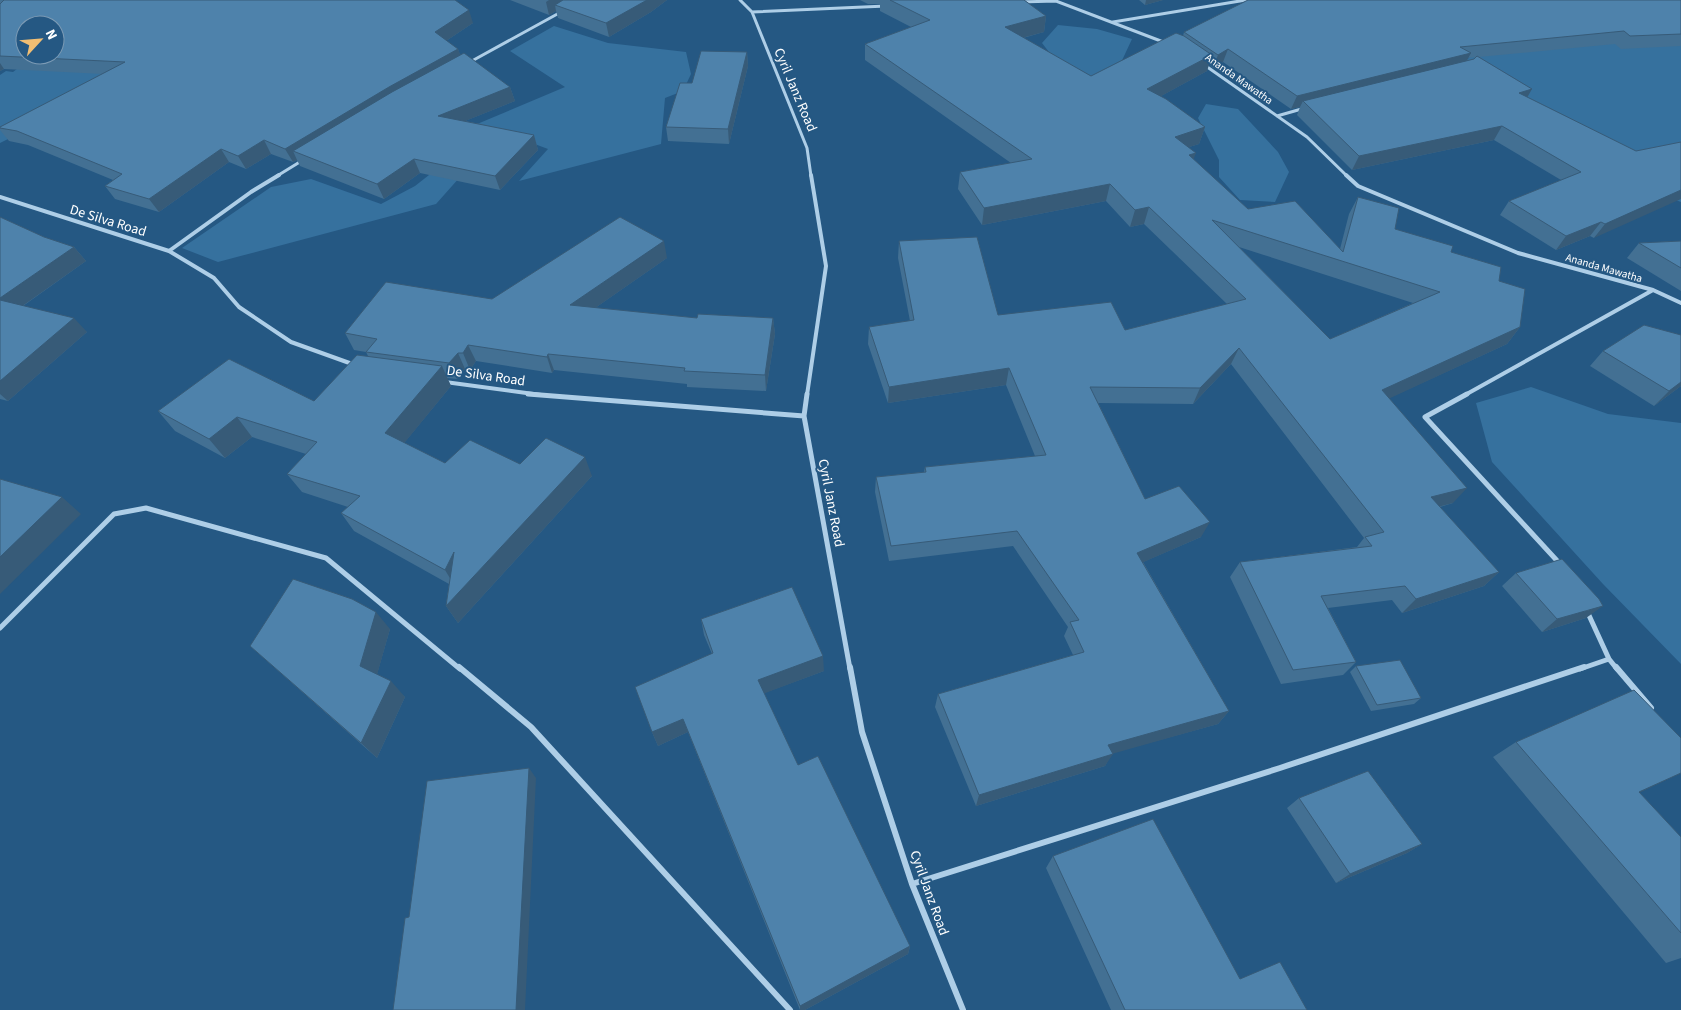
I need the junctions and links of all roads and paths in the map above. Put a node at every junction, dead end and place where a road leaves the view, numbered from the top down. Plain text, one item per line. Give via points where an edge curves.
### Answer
1 (740, 0) edge
2 (1246, 0) edge
3 (1017, 2) edge
4 (889, 6) dead end
5 (566, 9) edge
6 (752, 12) junction
7 (1112, 22) junction
8 (1172, 46) edge
9 (1197, 60) edge
10 (464, 65) edge
11 (1309, 106) edge
12 (1277, 116) junction
13 (311, 155) edge
14 (0, 197) edge
15 (168, 250) junction
16 (1653, 290) junction
17 (1681, 302) edge
18 (362, 368) edge
19 (436, 381) edge
20 (804, 416) junction
21 (1566, 571) edge
22 (1585, 605) edge
23 (0, 628) edge
24 (1609, 659) junction
25 (1657, 715) edge
26 (912, 884) junction
27 (790, 1010) edge
28 (962, 1010) edge

1 - 6 street, Cyril Janz Road
2 - 7 street
3 - 7 street via 1056,1
4 - 6 street
5 - 10 street
6 - 20 street, Cyril Janz Road via 808,148 826,266
7 - 8 street
9 - 12 street, Ananda Mawatha
11 - 12 street
12 - 16 street, Ananda Mawatha via 1307,137 1358,186 1518,252
13 - 15 street
14 - 15 street, De Silva Road
15 - 18 street, De Silva Road via 214,278 239,308 291,342
16 - 17 street, Ananda Mawatha
16 - 21 street via 1425,417
19 - 20 street, De Silva Road via 530,394
20 - 26 street, Cyril Janz Road via 862,732
22 - 24 street
23 - 27 street via 114,514 146,508 326,558 531,727
24 - 25 street
24 - 26 street via 1280,768
26 - 28 street, Cyril Janz Road

